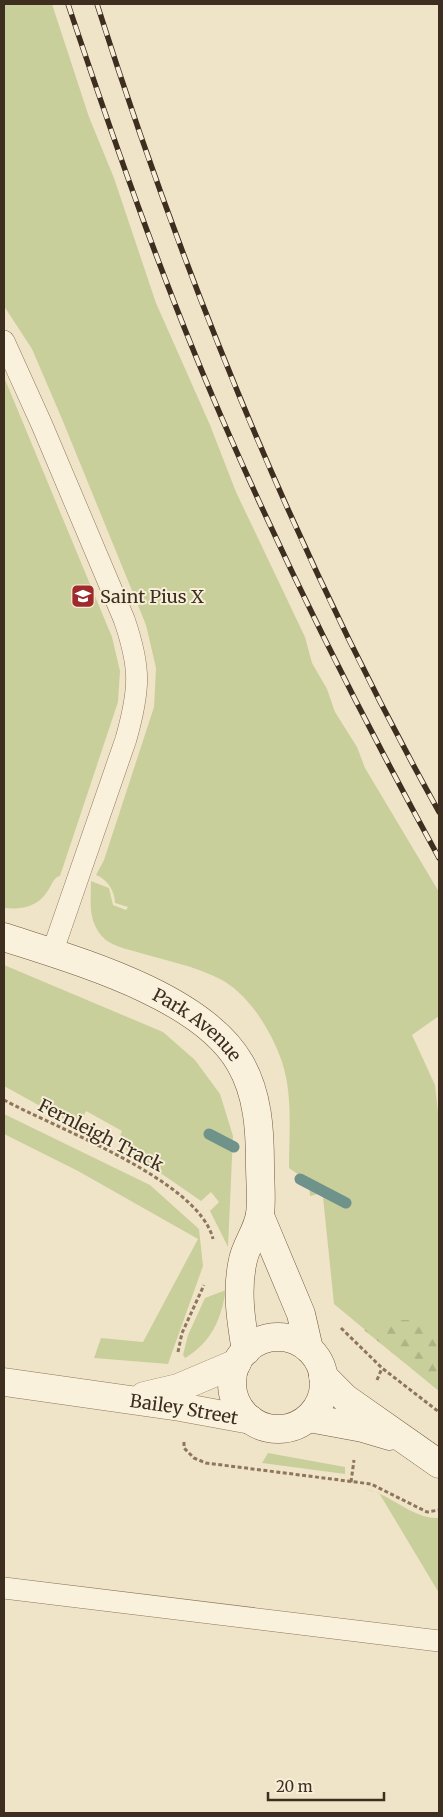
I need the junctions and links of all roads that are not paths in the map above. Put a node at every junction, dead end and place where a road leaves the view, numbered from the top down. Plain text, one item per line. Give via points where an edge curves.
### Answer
1 (4, 341) edge
2 (4, 936) edge
3 (52, 953) junction
4 (260, 1216) junction
5 (309, 1349) junction
6 (241, 1357) junction
7 (324, 1376) junction
8 (4, 1382) edge
9 (118, 1398) junction
10 (309, 1418) junction
11 (251, 1420) junction
12 (430, 1456) edge
13 (4, 1588) edge
14 (439, 1641) edge

1 - 3 lane via 124,619 134,649 138,683 126,739
2 - 3 main road, Park Avenue
3 - 4 main road, Park Avenue via 164,997 209,1028 227,1047 244,1073 258,1114
4 - 5 main road, Park Avenue via 301,1314
4 - 6 main road, Park Avenue via 243,1259 240,1278
5 - 6 main road via 277,1337 265,1339
5 - 7 main road
6 - 9 main road, Bailey Street via 178,1388
6 - 11 main road via 232,1376 232,1388 241,1412
7 - 10 main road via 323,1392
7 - 12 main road via 345,1398
8 - 9 main road, Bailey Street
9 - 11 main road, Bailey Street
10 - 11 main road via 280,1430 264,1428
10 - 12 main road via 363,1428
13 - 14 lane

